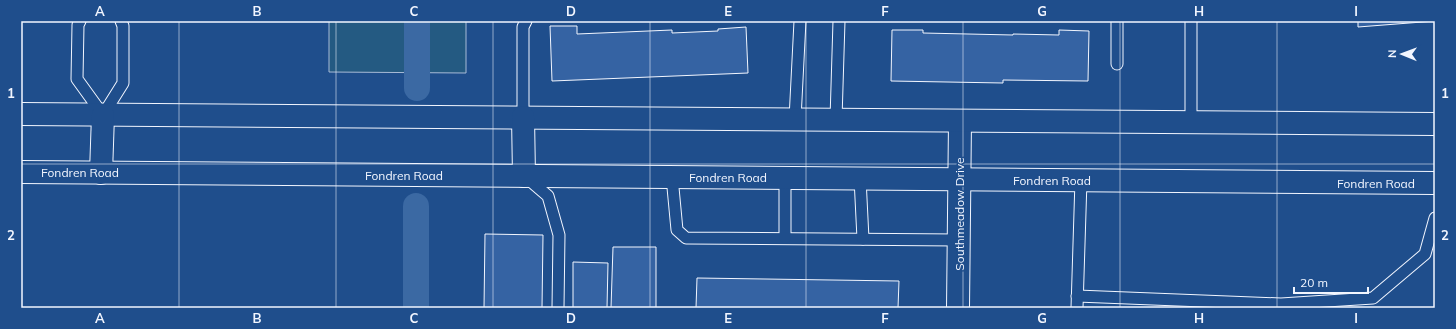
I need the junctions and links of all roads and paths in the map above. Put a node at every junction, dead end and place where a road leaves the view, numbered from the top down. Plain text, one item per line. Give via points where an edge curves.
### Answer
1 (80, 21) edge
2 (121, 21) edge
3 (526, 21) edge
4 (800, 21) edge
5 (839, 21) edge
6 (1116, 21) edge
7 (1191, 21) edge
8 (1117, 64) dead end
9 (21, 114) edge
10 (103, 114) junction
11 (523, 117) junction
12 (795, 119) junction
13 (836, 120) junction
14 (960, 121) junction
15 (1191, 122) junction
16 (1435, 124) edge
17 (21, 172) edge
18 (101, 173) junction
19 (524, 176) junction
20 (672, 177) junction
21 (785, 178) junction
22 (860, 178) junction
23 (959, 179) junction
24 (1081, 180) junction
25 (1435, 183) edge
26 (1435, 218) edge
27 (786, 238) junction
28 (863, 239) junction
29 (958, 240) junction
30 (1077, 296) junction
31 (558, 308) edge
32 (958, 308) edge
33 (1077, 308) edge

1 - 10 lane via 77,79
2 - 10 lane via 123,83
3 - 11 lane via 523,27
4 - 12 lane
5 - 13 lane
6 - 8 lane
7 - 15 lane
9 - 10 main road
10 - 11 main road
10 - 18 main road
11 - 12 main road
11 - 19 main road
12 - 13 main road
13 - 14 main road
14 - 15 main road
14 - 23 main road, Southmeadow Drive
15 - 16 main road
17 - 18 main road, Fondren Road
18 - 19 main road, Fondren Road
19 - 20 main road, Fondren Road
19 - 31 lane via 548,196 559,235
20 - 21 main road, Fondren Road
20 - 27 lane via 677,230 686,238
21 - 22 main road, Fondren Road
21 - 27 lane
22 - 23 main road, Fondren Road
22 - 28 lane
23 - 24 main road, Fondren Road
23 - 29 main road, Southmeadow Drive
24 - 25 main road, Fondren Road
24 - 30 lane
26 - 30 lane via 1425,254 1373,298 1281,304
27 - 28 lane
28 - 29 lane
29 - 32 main road, Southmeadow Drive
30 - 33 lane

